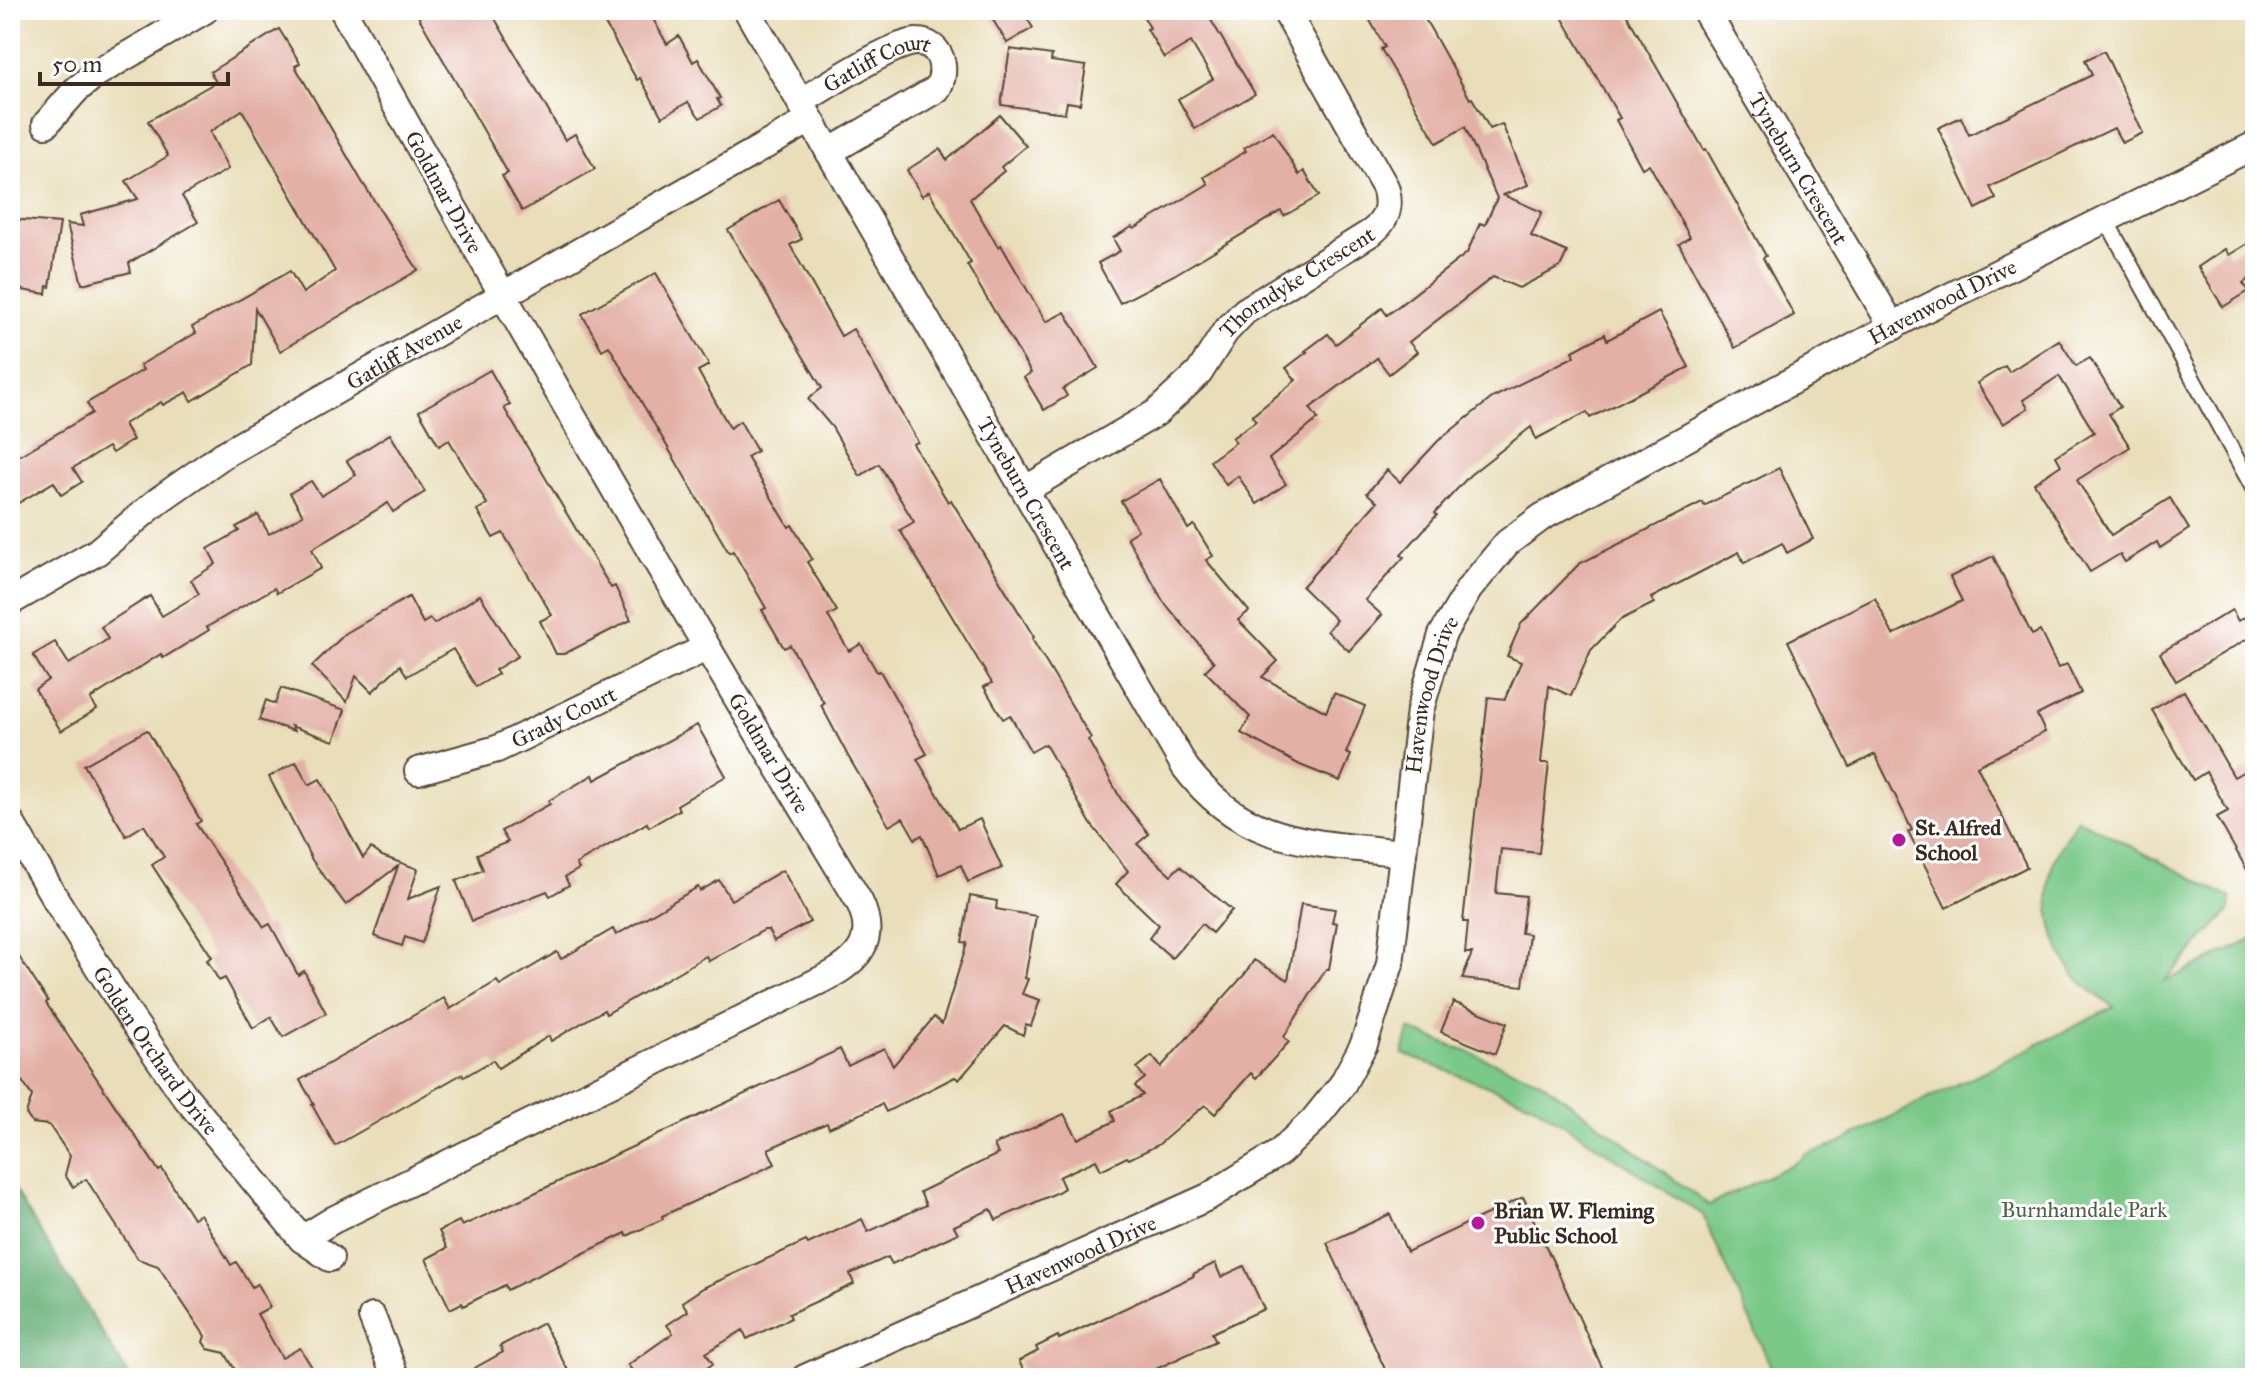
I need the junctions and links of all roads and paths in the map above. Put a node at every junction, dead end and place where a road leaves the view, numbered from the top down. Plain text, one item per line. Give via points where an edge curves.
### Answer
1 (205, 10) edge
2 (343, 10) edge
3 (747, 10) edge
4 (1285, 10) edge
5 (1708, 12) edge
6 (805, 111) junction
7 (46, 124) dead end
8 (2255, 145) edge
9 (829, 152) junction
10 (2105, 218) junction
11 (502, 296) junction
12 (1893, 327) junction
13 (1026, 489) junction
14 (2255, 492) edge
15 (10, 602) edge
16 (706, 648) junction
17 (418, 771) dead end
18 (10, 821) edge
19 (1402, 853) junction
20 (302, 1239) junction
21 (330, 1258) dead end
22 (372, 1317) dead end
23 (396, 1378) edge
24 (805, 1378) edge

1 - 7 street via 97,73
2 - 11 street, Goldmar Drive
3 - 6 street, Tyneburn Crescent
4 - 13 street, Thorndyke Crescent via 1385,187 1385,218 1372,232 1245,311 1199,373 1156,413
5 - 12 street, Tyneburn Crescent
6 - 9 street, Tyneburn Crescent
6 - 9 street, Gatliff Court via 897,47 920,42 939,55 943,72 937,89
6 - 11 street, Gatliff Avenue
8 - 10 street, Havenwood Drive
9 - 13 street, Tyneburn Crescent
10 - 12 street, Havenwood Drive
10 - 14 lane
11 - 15 street, Gatliff Avenue via 223,455 97,552
11 - 16 street, Goldmar Drive
12 - 19 street, Havenwood Drive via 1542,517 1507,543 1469,589 1442,635 1420,710
13 - 19 street, Tyneburn Crescent via 1185,767 1211,798 1243,821 1280,836
16 - 17 street, Grady Court via 497,749
16 - 20 street, Goldmar Drive via 859,901 867,929 860,952 831,975
18 - 20 street, Golden Orchard Drive via 120,1002 184,1095
19 - 24 street, Havenwood Drive via 1390,964 1364,1044 1342,1085 1297,1138 1208,1197
20 - 21 street, Golden Orchard Drive
22 - 23 street

